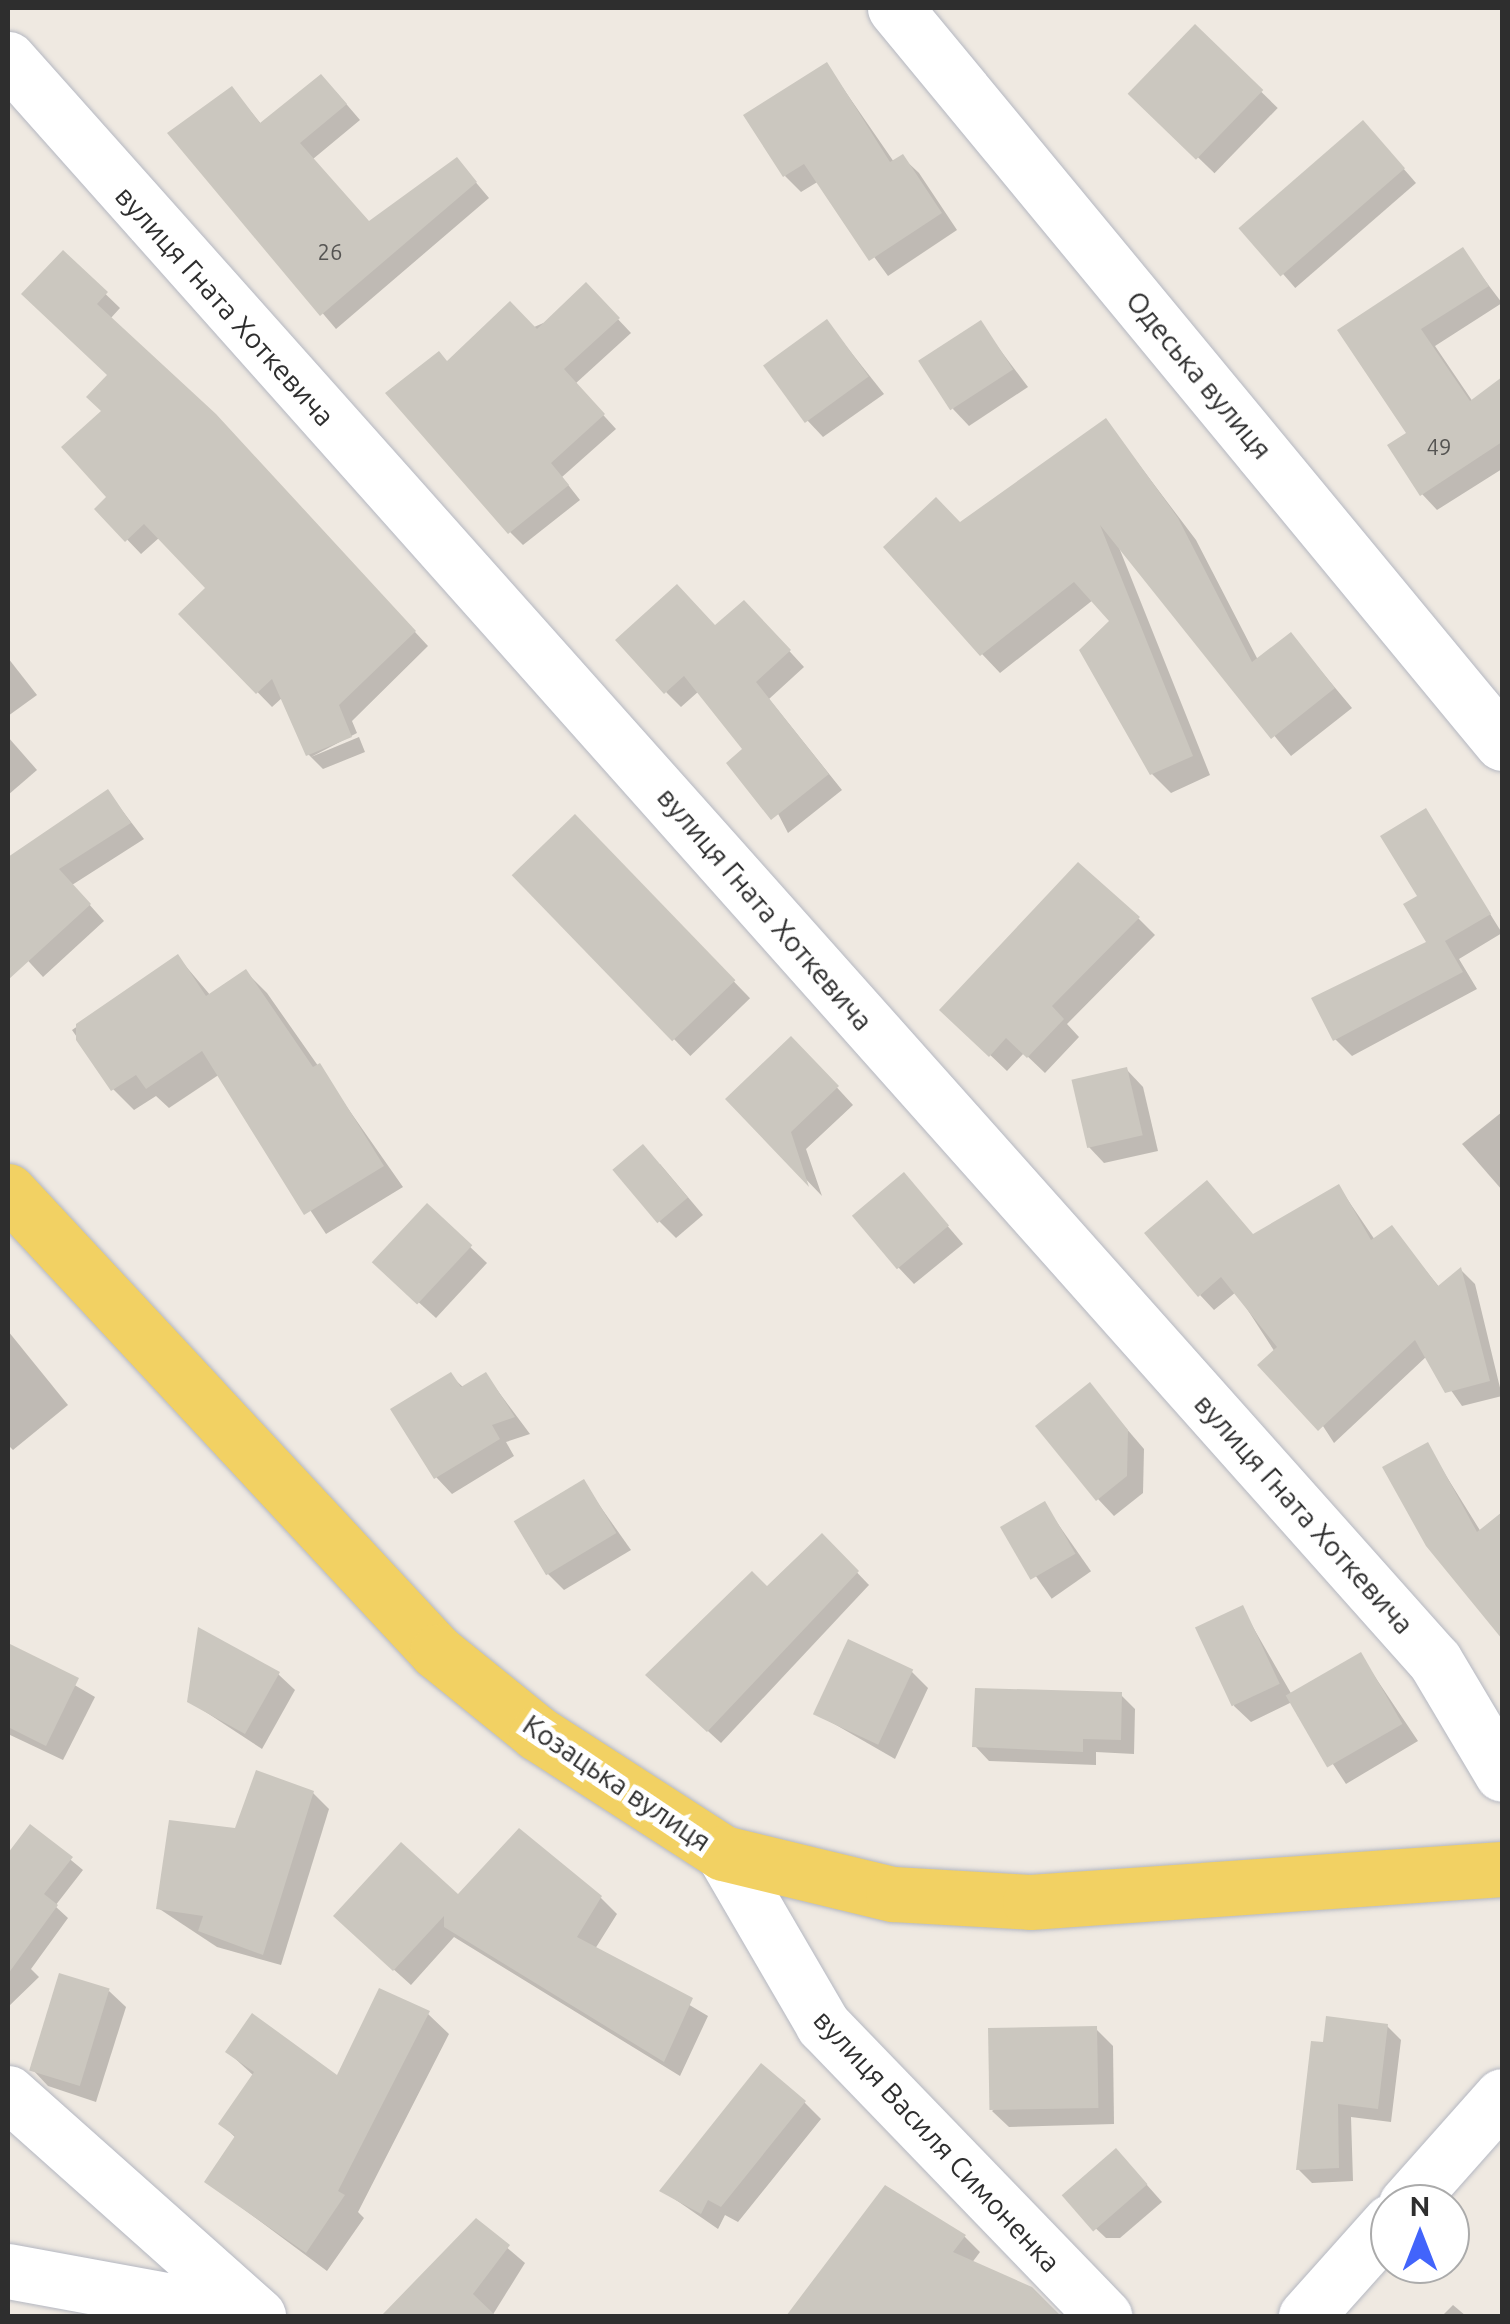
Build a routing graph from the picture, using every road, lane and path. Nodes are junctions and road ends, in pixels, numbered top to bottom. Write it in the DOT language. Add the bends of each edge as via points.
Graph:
graph roads {
  1 [pos="896,8"];
  2 [pos="8,59"];
  3 [pos="1502,743"];
  4 [pos="8,1192"];
  5 [pos="1502,1774"];
  6 [pos="723,1853"];
  7 [pos="1502,1869"];
  8 [pos="8,2092"];
  9 [pos="1502,2096"];
  10 [pos="1424,2184"];
  11 [pos="1370,2244"];
  12 [pos="8,2271"];
  13 [pos="255,2316"];
  14 [pos="1104,2316"];
  15 [pos="1306,2316"];
  1 -- 3 [label="street, Одеська вулиця"];
  2 -- 5 [label="street, вулиця Гната Хоткевича" via="1435,1661"];
  4 -- 6 [label="main road, Козацька вулиця" via="437,1652 537,1733"];
  6 -- 7 [label="main road, Козацька вулиця" via="893,1894 1030,1902"];
  6 -- 14 [label="street, вулиця Василя Симоненка" via="823,2025"];
  8 -- 13 [label="street"];
  9 -- 10 [label="street"];
  11 -- 15 [label="street"];
  12 -- 13 [label="street"];
}
